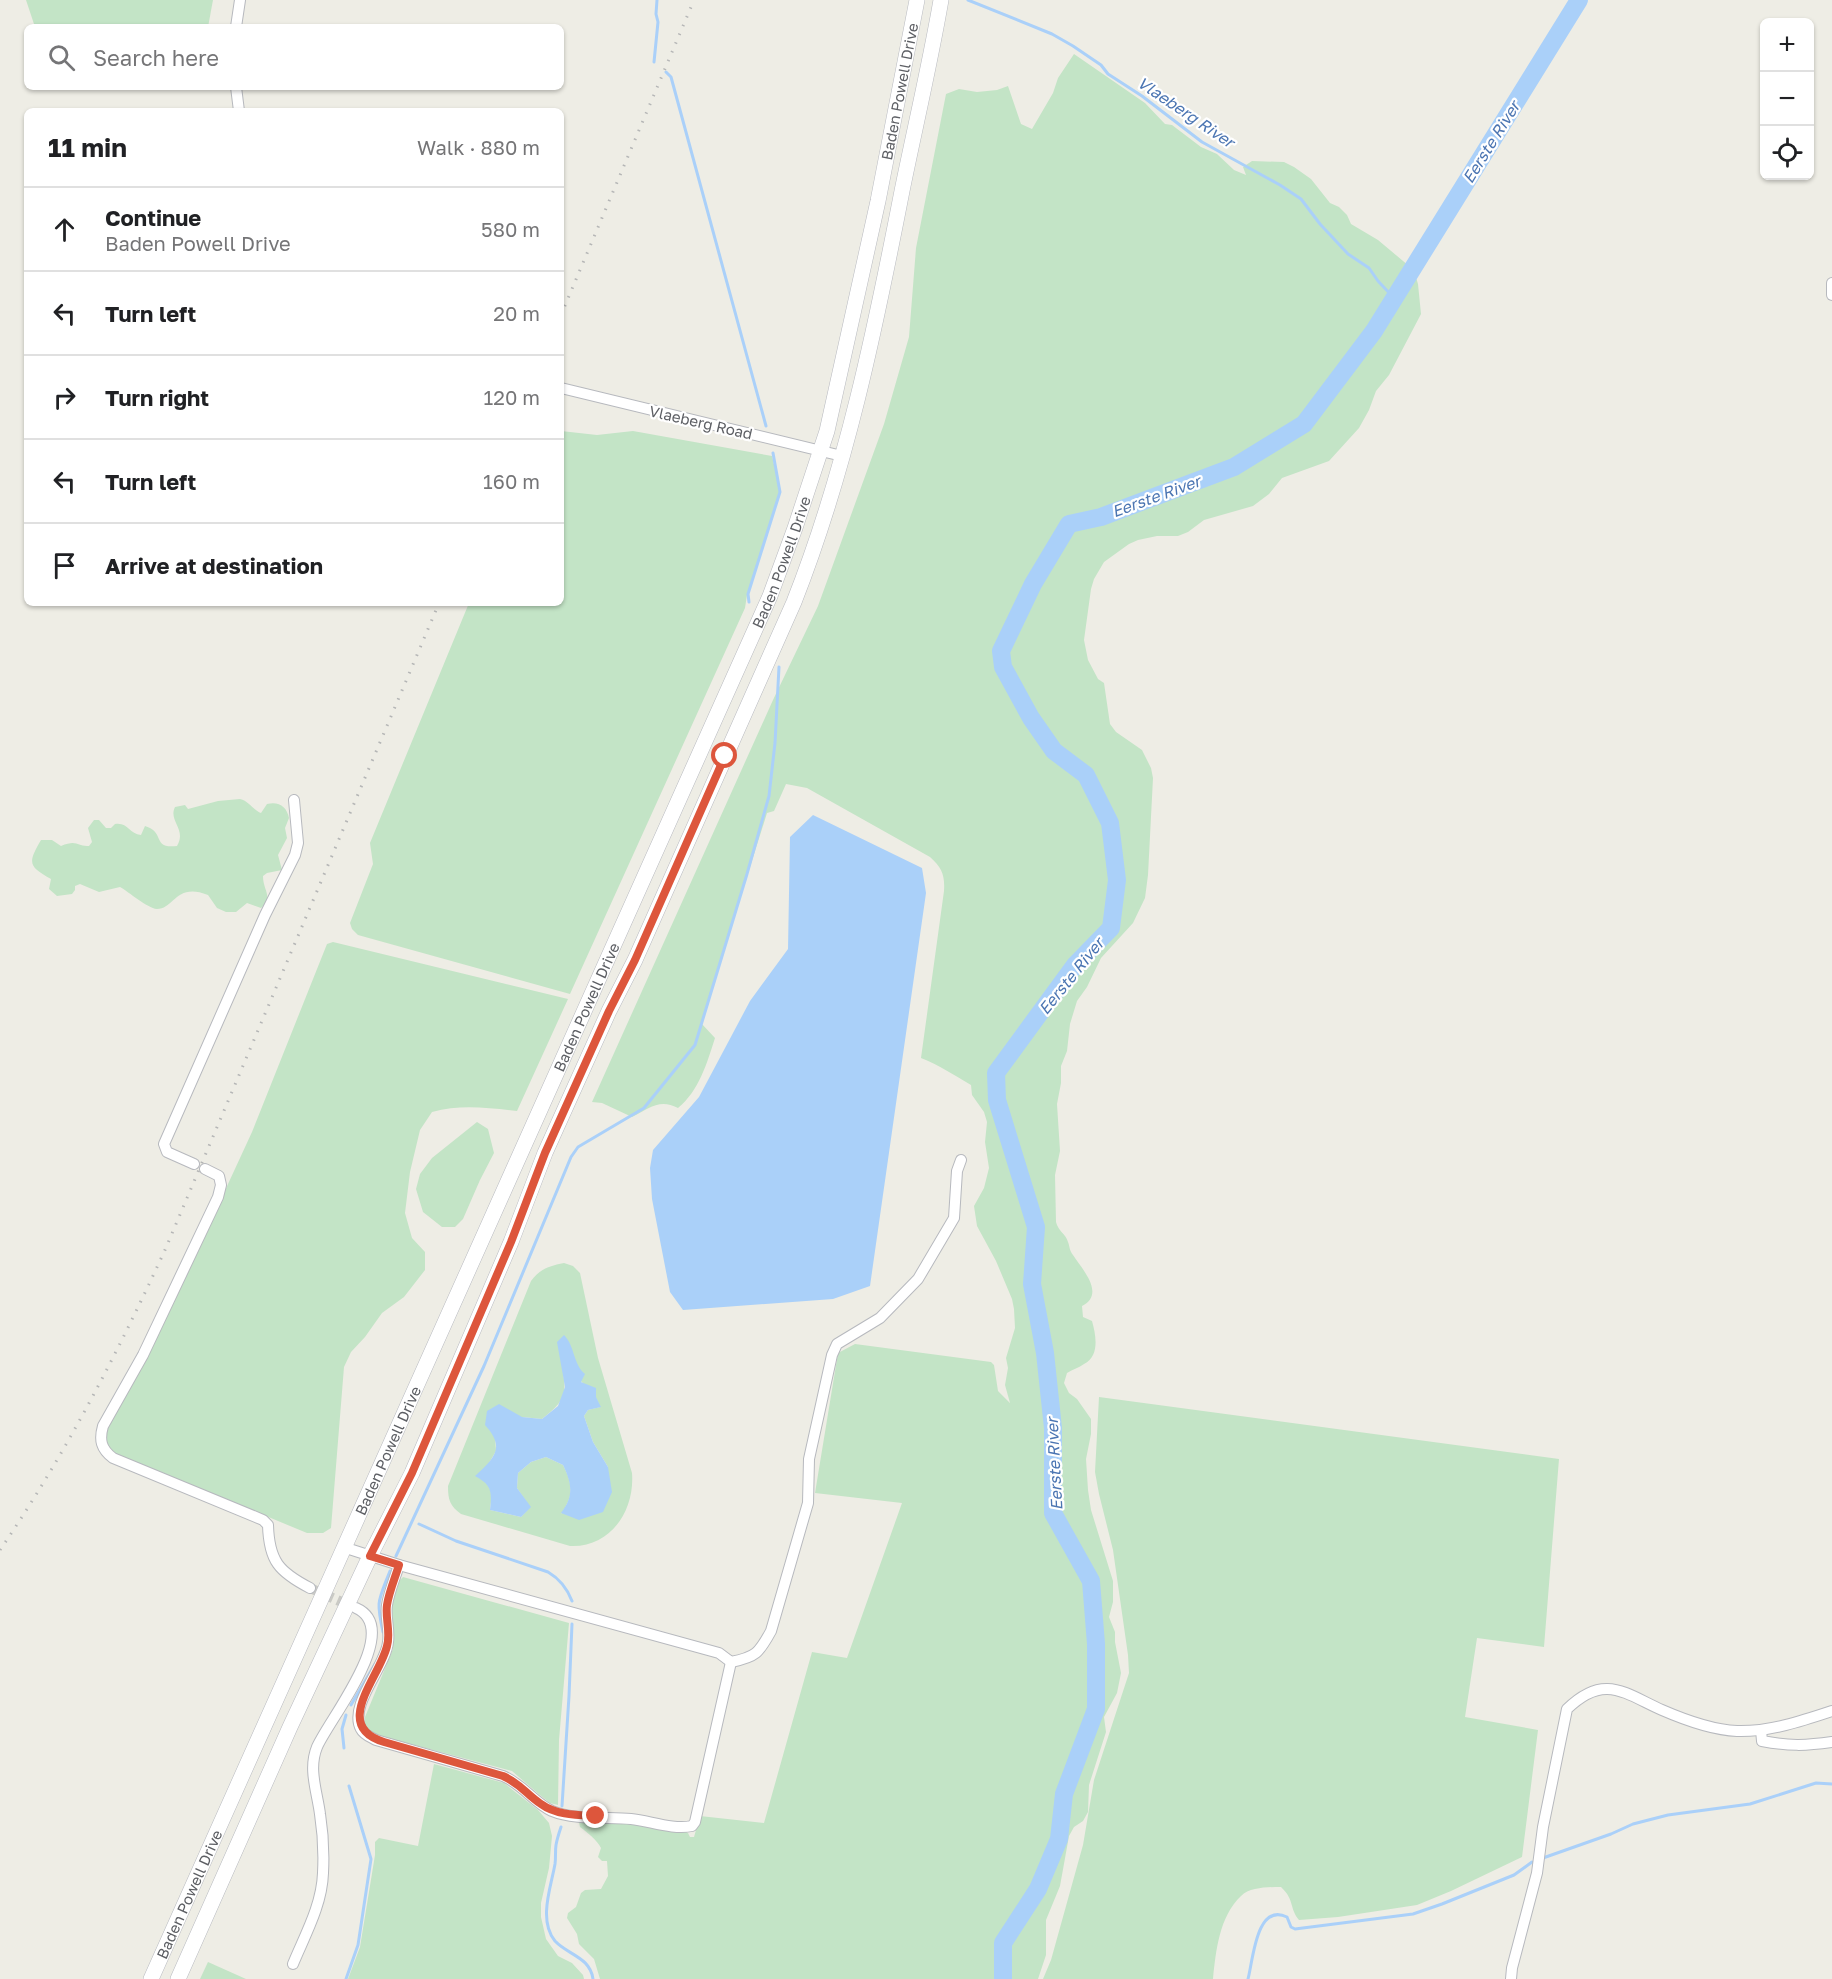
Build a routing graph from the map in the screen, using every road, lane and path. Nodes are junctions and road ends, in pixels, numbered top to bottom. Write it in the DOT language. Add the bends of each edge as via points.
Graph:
graph roads {
  1 [pos="240,0"];
  2 [pos="917,0"];
  3 [pos="941,0"];
  4 [pos="236,24"];
  5 [pos="236,90"];
  6 [pos="239,108"];
  7 [pos="1832,284"];
  8 [pos="1832,295"];
  9 [pos="564,389"];
  10 [pos="821,451"];
  11 [pos="842,456"];
  12 [pos="294,800"];
  13 [pos="961,1160"];
  14 [pos="194,1164"];
  15 [pos="205,1169"];
  16 [pos="343,1547"];
  17 [pos="370,1556"];
  18 [pos="399,1565"];
  19 [pos="310,1588"];
  20 [pos="356,1608"];
  21 [pos="731,1662"];
  22 [pos="345,1700"];
  23 [pos="1832,1711"];
  24 [pos="359,1719"];
  25 [pos="1761,1730"];
  26 [pos="1832,1742"];
  27 [pos="293,1964"];
  28 [pos="151,1979"];
  29 [pos="178,1979"];
  30 [pos="1511,1979"];
  1 -- 4 [label="street"];
  2 -- 10 [label="main road, Baden Powell Drive" via="878,201"];
  3 -- 11 [label="main road, Baden Powell Drive" via="889,258"];
  5 -- 6 [label="street"];
  7 -- 8 [label="street"];
  9 -- 10 [label="street, Vlaeberg Road"];
  10 -- 11 [label="street, Vlaeberg Road"];
  10 -- 16 [label="main road, Baden Powell Drive" via="770,596"];
  11 -- 17 [label="main road, Baden Powell Drive" via="794,602 550,1142 412,1473"];
  12 -- 14 [label="street" via="298,843 295,855 164,1144 167,1152"];
  13 -- 21 [label="street" via="954,1218 918,1279 880,1318 837,1344 809,1459 808,1503 771,1631 761,1650"];
  15 -- 19 [label="street" via="219,1176 218,1197 143,1355 103,1426 103,1451 263,1520 268,1525 273,1557 285,1574"];
  16 -- 17 [label="street"];
  16 -- 28 [label="main road, Baden Powell Drive"];
  17 -- 18 [label="street"];
  17 -- 29 [label="main road, Baden Powell Drive"];
  18 -- 21 [label="street" via="719,1653"];
  18 -- 24 [label="street" via="387,1606 385,1656 361,1705"];
  20 -- 22 [label="street" via="365,1612 371,1622 372,1642 365,1665"];
  21 -- 24 [label="street" via="695,1822 687,1827 554,1812 517,1782 503,1776 376,1740 361,1729"];
  22 -- 24 [label="street" via="350,1713"];
  22 -- 27 [label="street" via="317,1747 313,1762 323,1875 312,1921"];
  23 -- 25 [label="street"];
  25 -- 26 [label="street" via="1762,1741 1779,1744"];
  25 -- 30 [label="street" via="1719,1728 1608,1688 1585,1694 1567,1709 1537,1873"];
}
